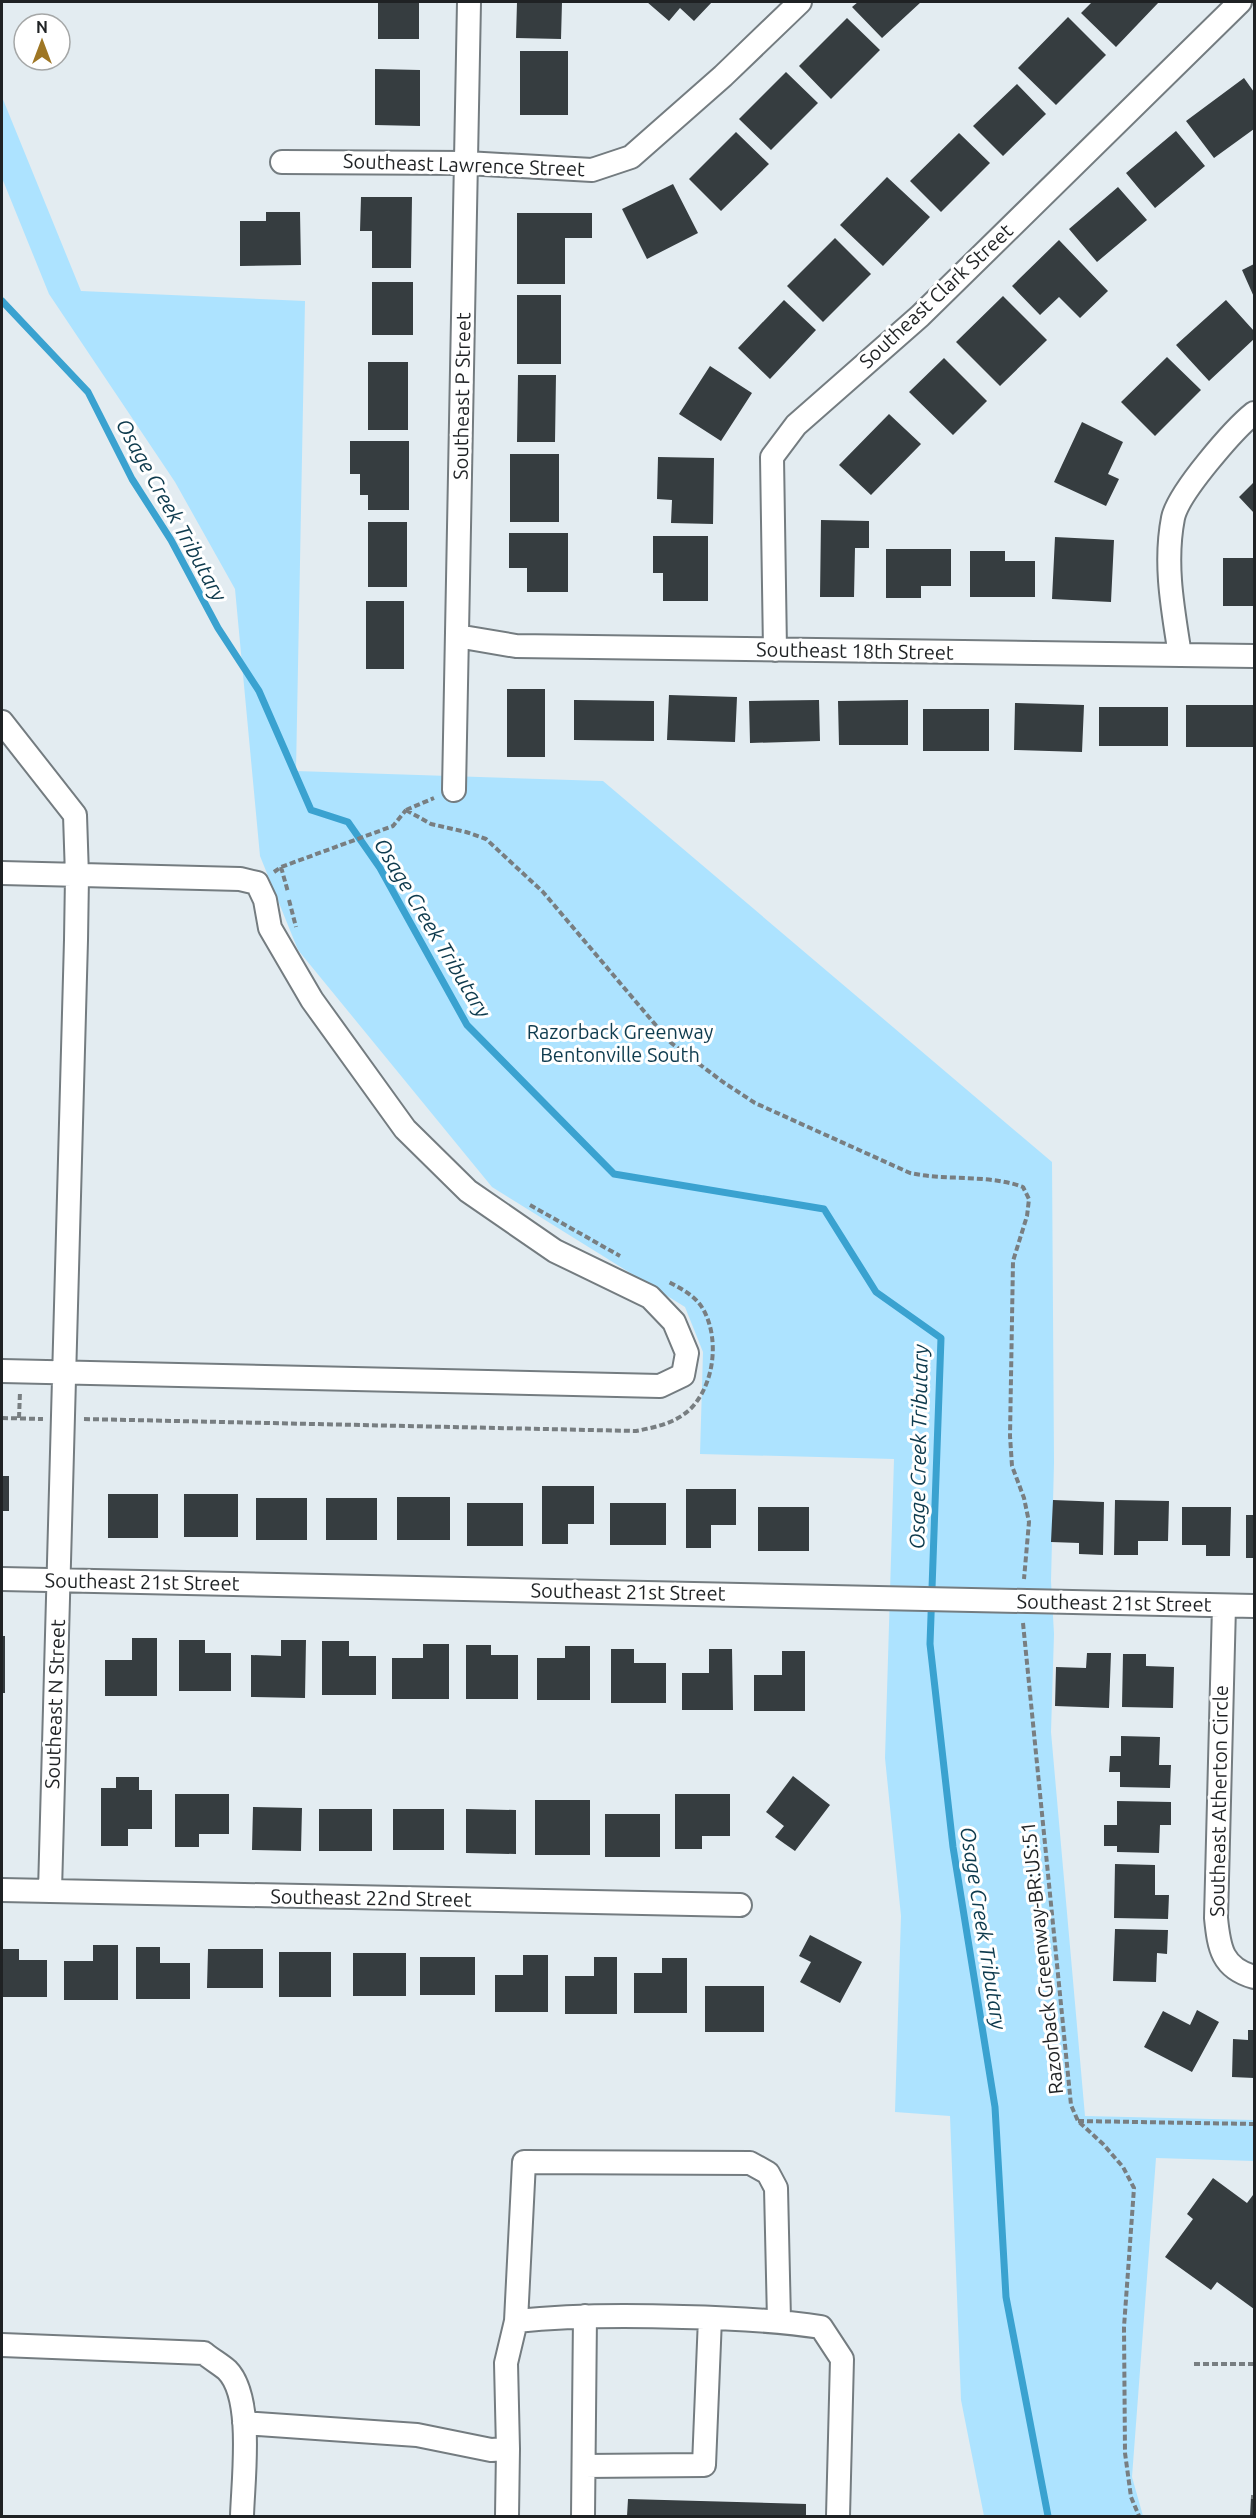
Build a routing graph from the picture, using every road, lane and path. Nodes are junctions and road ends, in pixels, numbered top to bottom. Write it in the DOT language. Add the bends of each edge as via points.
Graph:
graph roads {
  1 [pos="470,2"];
  2 [pos="800,2"];
  3 [pos="1240,2"];
  4 [pos="282,162"];
  5 [pos="466,163"];
  6 [pos="1254,413"];
  7 [pos="457,636"];
  8 [pos="775,650"];
  9 [pos="1180,655"];
  10 [pos="1254,656"];
  11 [pos="2,722"];
  12 [pos="454,790"];
  13 [pos="406,810"];
  14 [pos="2,873"];
  15 [pos="77,876"];
  16 [pos="297,930"];
  17 [pos="529,1204"];
  18 [pos="627,1260"];
  19 [pos="659,1276"];
  20 [pos="2,1371"];
  21 [pos="64,1372"];
  22 [pos="20,1388"];
  23 [pos="2,1418"];
  24 [pos="19,1419"];
  25 [pos="46,1419"];
  26 [pos="81,1419"];
  27 [pos="2,1579"];
  28 [pos="58,1580"];
  29 [pos="1024,1584"];
  30 [pos="1224,1606"];
  31 [pos="1254,1606"];
  32 [pos="1023,1625"];
  33 [pos="2,1890"];
  34 [pos="50,1891"];
  35 [pos="740,1905"];
  36 [pos="1254,1977"];
  37 [pos="1078,2121"];
  38 [pos="1254,2124"];
  39 [pos="585,2316"];
  40 [pos="710,2318"];
  41 [pos="778,2320"];
  42 [pos="516,2321"];
  43 [pos="2,2345"];
  44 [pos="1194,2364"];
  45 [pos="1254,2364"];
  46 [pos="244,2422"];
  47 [pos="508,2449"];
  48 [pos="584,2466"];
  49 [pos="242,2517"];
  50 [pos="507,2517"];
  51 [pos="583,2517"];
  52 [pos="838,2517"];
  53 [pos="1139,2517"];
  1 -- 5 [label="street, Southeast P Street"];
  2 -- 5 [label="street, Southeast Lawrence Street" via="631,157 592,170"];
  3 -- 8 [label="street, Southeast Clark Street" via="920,316 796,425 772,456"];
  4 -- 5 [label="street, Southeast Lawrence Street"];
  5 -- 7 [label="street, Southeast P Street"];
  6 -- 9 [label="street" via="1201,470 1173,515 1168,580"];
  7 -- 8 [label="street, Southeast 18th Street" via="516,646"];
  7 -- 12 [label="street, Southeast P Street"];
  8 -- 9 [label="street, Southeast 18th Street"];
  9 -- 10 [label="street, Southeast 18th Street"];
  11 -- 15 [label="street, Southeast N Street" via="75,815"];
  12 -- 13 [label="path"];
  13 -- 16 [label="path" via="393,826 281,867"];
  13 -- 29 [label="path" via="431,824 486,839 543,892 670,1042 755,1103 910,1173 931,1178 1009,1182 1023,1187 1029,1199 1028,1216 1012,1261 1010,1436 1012,1466 1029,1522"];
  14 -- 15 [label="street"];
  15 -- 21 [label="street, Southeast N Street"];
  15 -- 21 [label="street" via="240,879 257,883 270,928 312,1000 405,1129 468,1191 555,1251 650,1297 674,1322 687,1353 683,1375 660,1386"];
  17 -- 18 [label="path"];
  19 -- 26 [label="path" via="690,1294 703,1309 712,1336 709,1380 694,1406 666,1425 636,1431"];
  20 -- 21 [label="street"];
  21 -- 28 [label="street, Southeast N Street"];
  22 -- 24 [label="path"];
  23 -- 24 [label="path"];
  24 -- 25 [label="path"];
  27 -- 28 [label="street, Southeast 21st Street"];
  28 -- 30 [label="street, Southeast 21st Street"];
  28 -- 34 [label="street, Southeast N Street"];
  30 -- 31 [label="street, Southeast 21st Street"];
  30 -- 36 [label="street, Southeast Atherton Circle" via="1216,1918 1218,1942 1226,1961"];
  32 -- 37 [label="path, Razorback Greenway-BR:US:51" via="1071,2105"];
  33 -- 34 [label="street, Southeast 22nd Street"];
  34 -- 35 [label="street, Southeast 22nd Street"];
  37 -- 38 [label="path"];
  37 -- 53 [label="path, Razorback Greenway-BR:US:51" via="1123,2167 1134,2188 1124,2327 1125,2453 1131,2497"];
  39 -- 40 [label="street"];
  39 -- 42 [label="street"];
  39 -- 48 [label="street"];
  40 -- 41 [label="street"];
  40 -- 48 [label="street" via="704,2465"];
  41 -- 42 [label="street" via="776,2188 768,2173 750,2163 590,2161 524,2162"];
  41 -- 52 [label="street" via="821,2327 842,2359"];
  42 -- 47 [label="street" via="506,2363"];
  43 -- 46 [label="street" via="204,2353 228,2371 242,2396"];
  44 -- 45 [label="path"];
  46 -- 47 [label="street" via="417,2435 491,2451"];
  46 -- 49 [label="street"];
  47 -- 50 [label="street"];
  48 -- 51 [label="street"];
}
